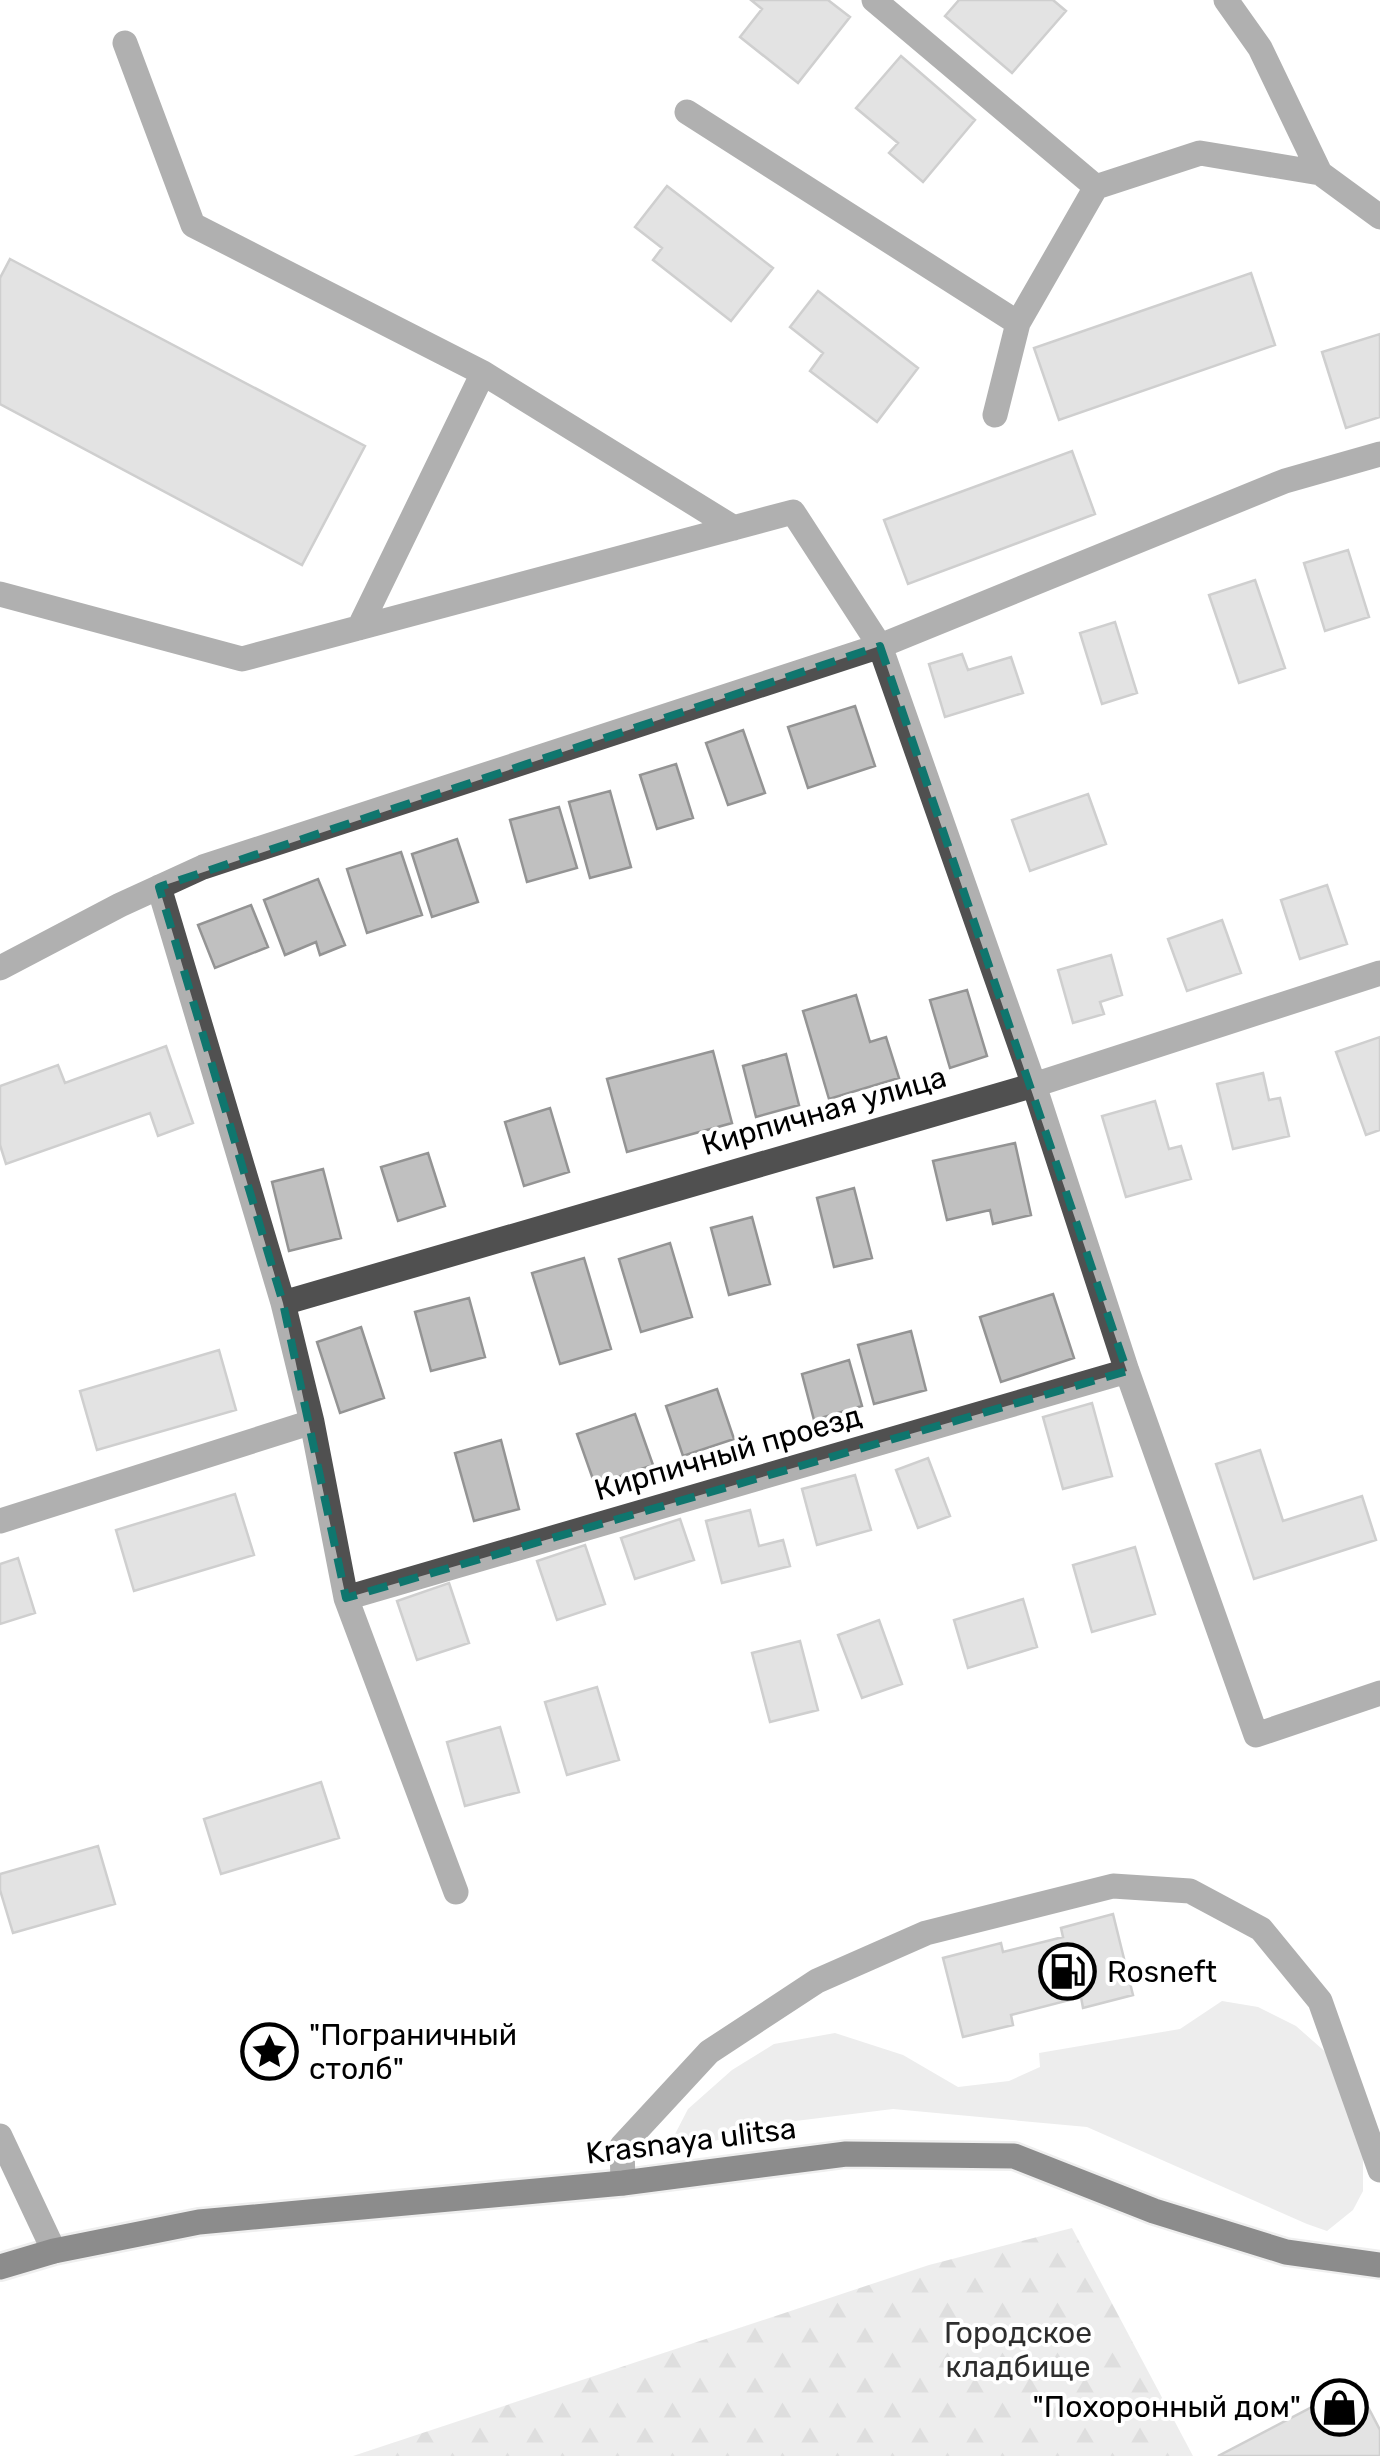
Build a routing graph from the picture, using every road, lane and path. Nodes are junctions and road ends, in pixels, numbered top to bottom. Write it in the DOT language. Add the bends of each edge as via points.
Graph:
graph roads {
  1 [pos="874,0"];
  2 [pos="1226,0"];
  3 [pos="126,43"];
  4 [pos="687,112"];
  5 [pos="1320,173"];
  6 [pos="1096,187"];
  7 [pos="1380,217"];
  8 [pos="1018,323"];
  9 [pos="484,372"];
  10 [pos="995,415"];
  11 [pos="1380,454"];
  12 [pos="734,528"];
  13 [pos="0,594"];
  14 [pos="359,628"];
  15 [pos="880,646"];
  16 [pos="159,887"];
  17 [pos="0,968"];
  18 [pos="1380,973"];
  19 [pos="1034,1085"];
  20 [pos="284,1303"];
  21 [pos="1128,1370"];
  22 [pos="312,1422"];
  23 [pos="0,1521"];
  24 [pos="346,1598"];
  25 [pos="1380,1693"];
  26 [pos="456,1892"];
  27 [pos="0,2136"];
  28 [pos="1380,2170"];
  29 [pos="623,2183"];
  30 [pos="54,2251"];
  31 [pos="1380,2266"];
  32 [pos="0,2267"];
  1 -- 6 [label="street"];
  2 -- 5 [label="street" via="1260,48"];
  3 -- 9 [label="street" via="192,225"];
  4 -- 8 [label="street"];
  5 -- 6 [label="street" via="1200,153"];
  5 -- 7 [label="street"];
  6 -- 8 [label="street"];
  8 -- 10 [label="street"];
  9 -- 12 [label="street"];
  9 -- 14 [label="street"];
  11 -- 15 [label="street" via="1286,481"];
  12 -- 14 [label="street"];
  12 -- 15 [label="street" via="793,512"];
  13 -- 14 [label="street" via="242,658"];
  15 -- 16 [label="street" via="202,866"];
  15 -- 19 [label="street"];
  16 -- 17 [label="street"];
  16 -- 20 [label="street"];
  18 -- 19 [label="street, Кирпичная улица"];
  19 -- 20 [label="street, Кирпичная улица"];
  19 -- 21 [label="street"];
  20 -- 22 [label="street"];
  21 -- 24 [label="street, Кирпичный проезд"];
  21 -- 25 [label="street" via="1256,1736"];
  22 -- 23 [label="street"];
  22 -- 24 [label="street"];
  24 -- 26 [label="street"];
  27 -- 30 [label="street"];
  28 -- 29 [label="street" via="1320,2001 1262,1929 1190,1891 1113,1886 926,1933 817,1981 709,2052 622,2146"];
  29 -- 30 [label="main road, Krasnaya ulitsa" via="200,2222"];
  29 -- 31 [label="main road, Krasnaya ulitsa" via="846,2154 1014,2156 1286,2252"];
  30 -- 32 [label="main road, Krasnaya ulitsa"];
}
